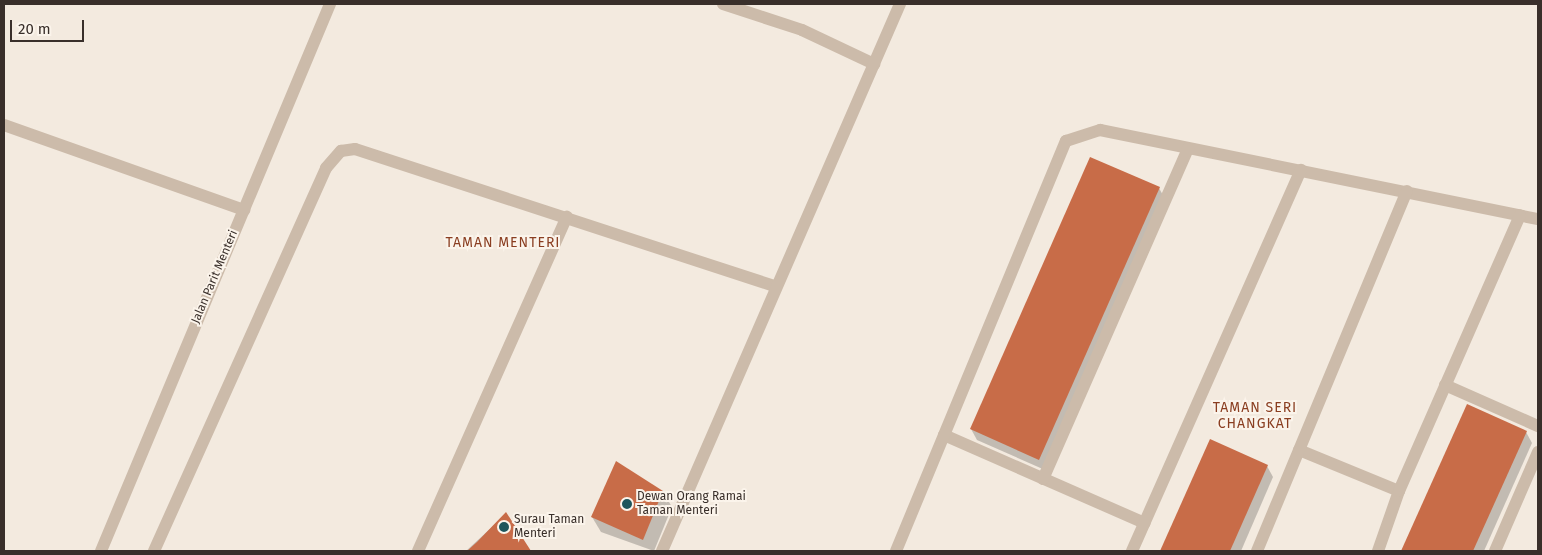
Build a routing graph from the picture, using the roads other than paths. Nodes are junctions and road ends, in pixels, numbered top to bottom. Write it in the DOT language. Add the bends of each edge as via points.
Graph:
graph roads {
  1 [pos="330,4"];
  2 [pos="722,4"];
  3 [pos="900,4"];
  4 [pos="874,64"];
  5 [pos="4,125"];
  6 [pos="1188,148"];
  7 [pos="1301,170"];
  8 [pos="1407,191"];
  9 [pos="244,210"];
  10 [pos="1520,215"];
  11 [pos="567,217"];
  12 [pos="1538,219"];
  13 [pos="774,286"];
  14 [pos="1445,385"];
  15 [pos="1538,426"];
  16 [pos="944,435"];
  17 [pos="1299,450"];
  18 [pos="1538,452"];
  19 [pos="1043,479"];
  20 [pos="1399,491"];
  21 [pos="1144,523"];
  22 [pos="101,551"];
  23 [pos="154,551"];
  24 [pos="418,551"];
  25 [pos="662,551"];
  26 [pos="896,551"];
  27 [pos="1132,551"];
  28 [pos="1257,551"];
  29 [pos="1378,551"];
  30 [pos="1495,551"];
  1 -- 9 [label="street, Jalan Parit Menteri"];
  2 -- 4 [label="street" via="802,30"];
  3 -- 4 [label="street"];
  4 -- 13 [label="street"];
  5 -- 9 [label="street"];
  6 -- 7 [label="street"];
  6 -- 16 [label="street" via="1100,130 1066,141"];
  6 -- 19 [label="street"];
  7 -- 8 [label="street"];
  7 -- 21 [label="street"];
  8 -- 10 [label="street"];
  8 -- 17 [label="street"];
  9 -- 22 [label="street, Jalan Parit Menteri"];
  10 -- 12 [label="street"];
  10 -- 14 [label="street"];
  11 -- 13 [label="street"];
  11 -- 23 [label="street" via="354,149 341,151 326,168"];
  11 -- 24 [label="street"];
  13 -- 25 [label="street"];
  14 -- 15 [label="street"];
  14 -- 20 [label="street"];
  16 -- 19 [label="street"];
  16 -- 26 [label="street"];
  17 -- 20 [label="street"];
  17 -- 28 [label="street"];
  18 -- 30 [label="street"];
  19 -- 21 [label="street"];
  20 -- 29 [label="street"];
  21 -- 27 [label="street"];
}
